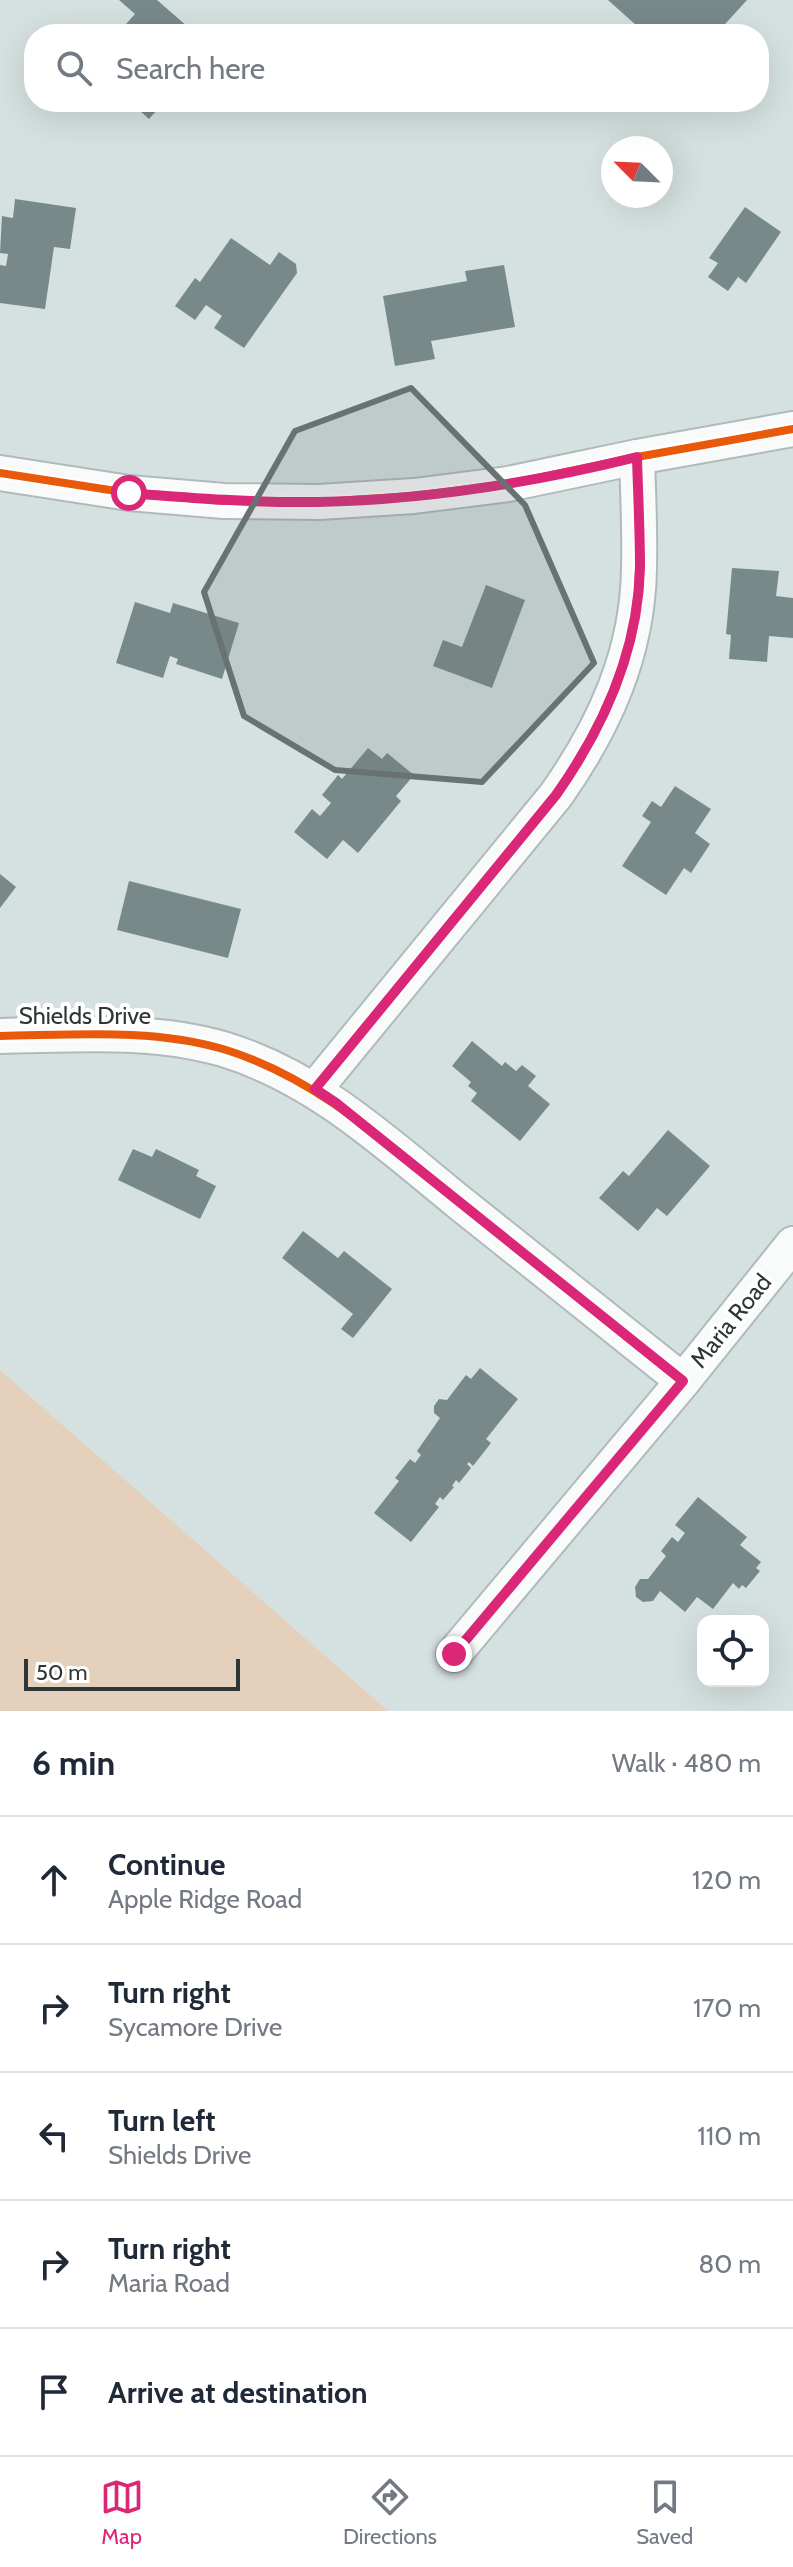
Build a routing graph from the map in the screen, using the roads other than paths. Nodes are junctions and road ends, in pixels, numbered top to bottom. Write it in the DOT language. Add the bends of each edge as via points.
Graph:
graph roads {
  1 [pos="793,429"];
  2 [pos="637,457"];
  3 [pos="0,473"];
  4 [pos="0,1036"];
  5 [pos="315,1089"];
  6 [pos="793,1244"];
  7 [pos="683,1381"];
  8 [pos="454,1654"];
  1 -- 2 [label="street"];
  2 -- 3 [label="street" via="508,484 319,502 129,493"];
  2 -- 5 [label="street" via="640,570 635,616 605,717 556,795"];
  4 -- 5 [label="street, Shields Drive" via="169,1037 266,1064"];
  5 -- 7 [label="street, Shields Drive"];
  6 -- 7 [label="street, Maria Road"];
  7 -- 8 [label="street, Maria Road"];
}
